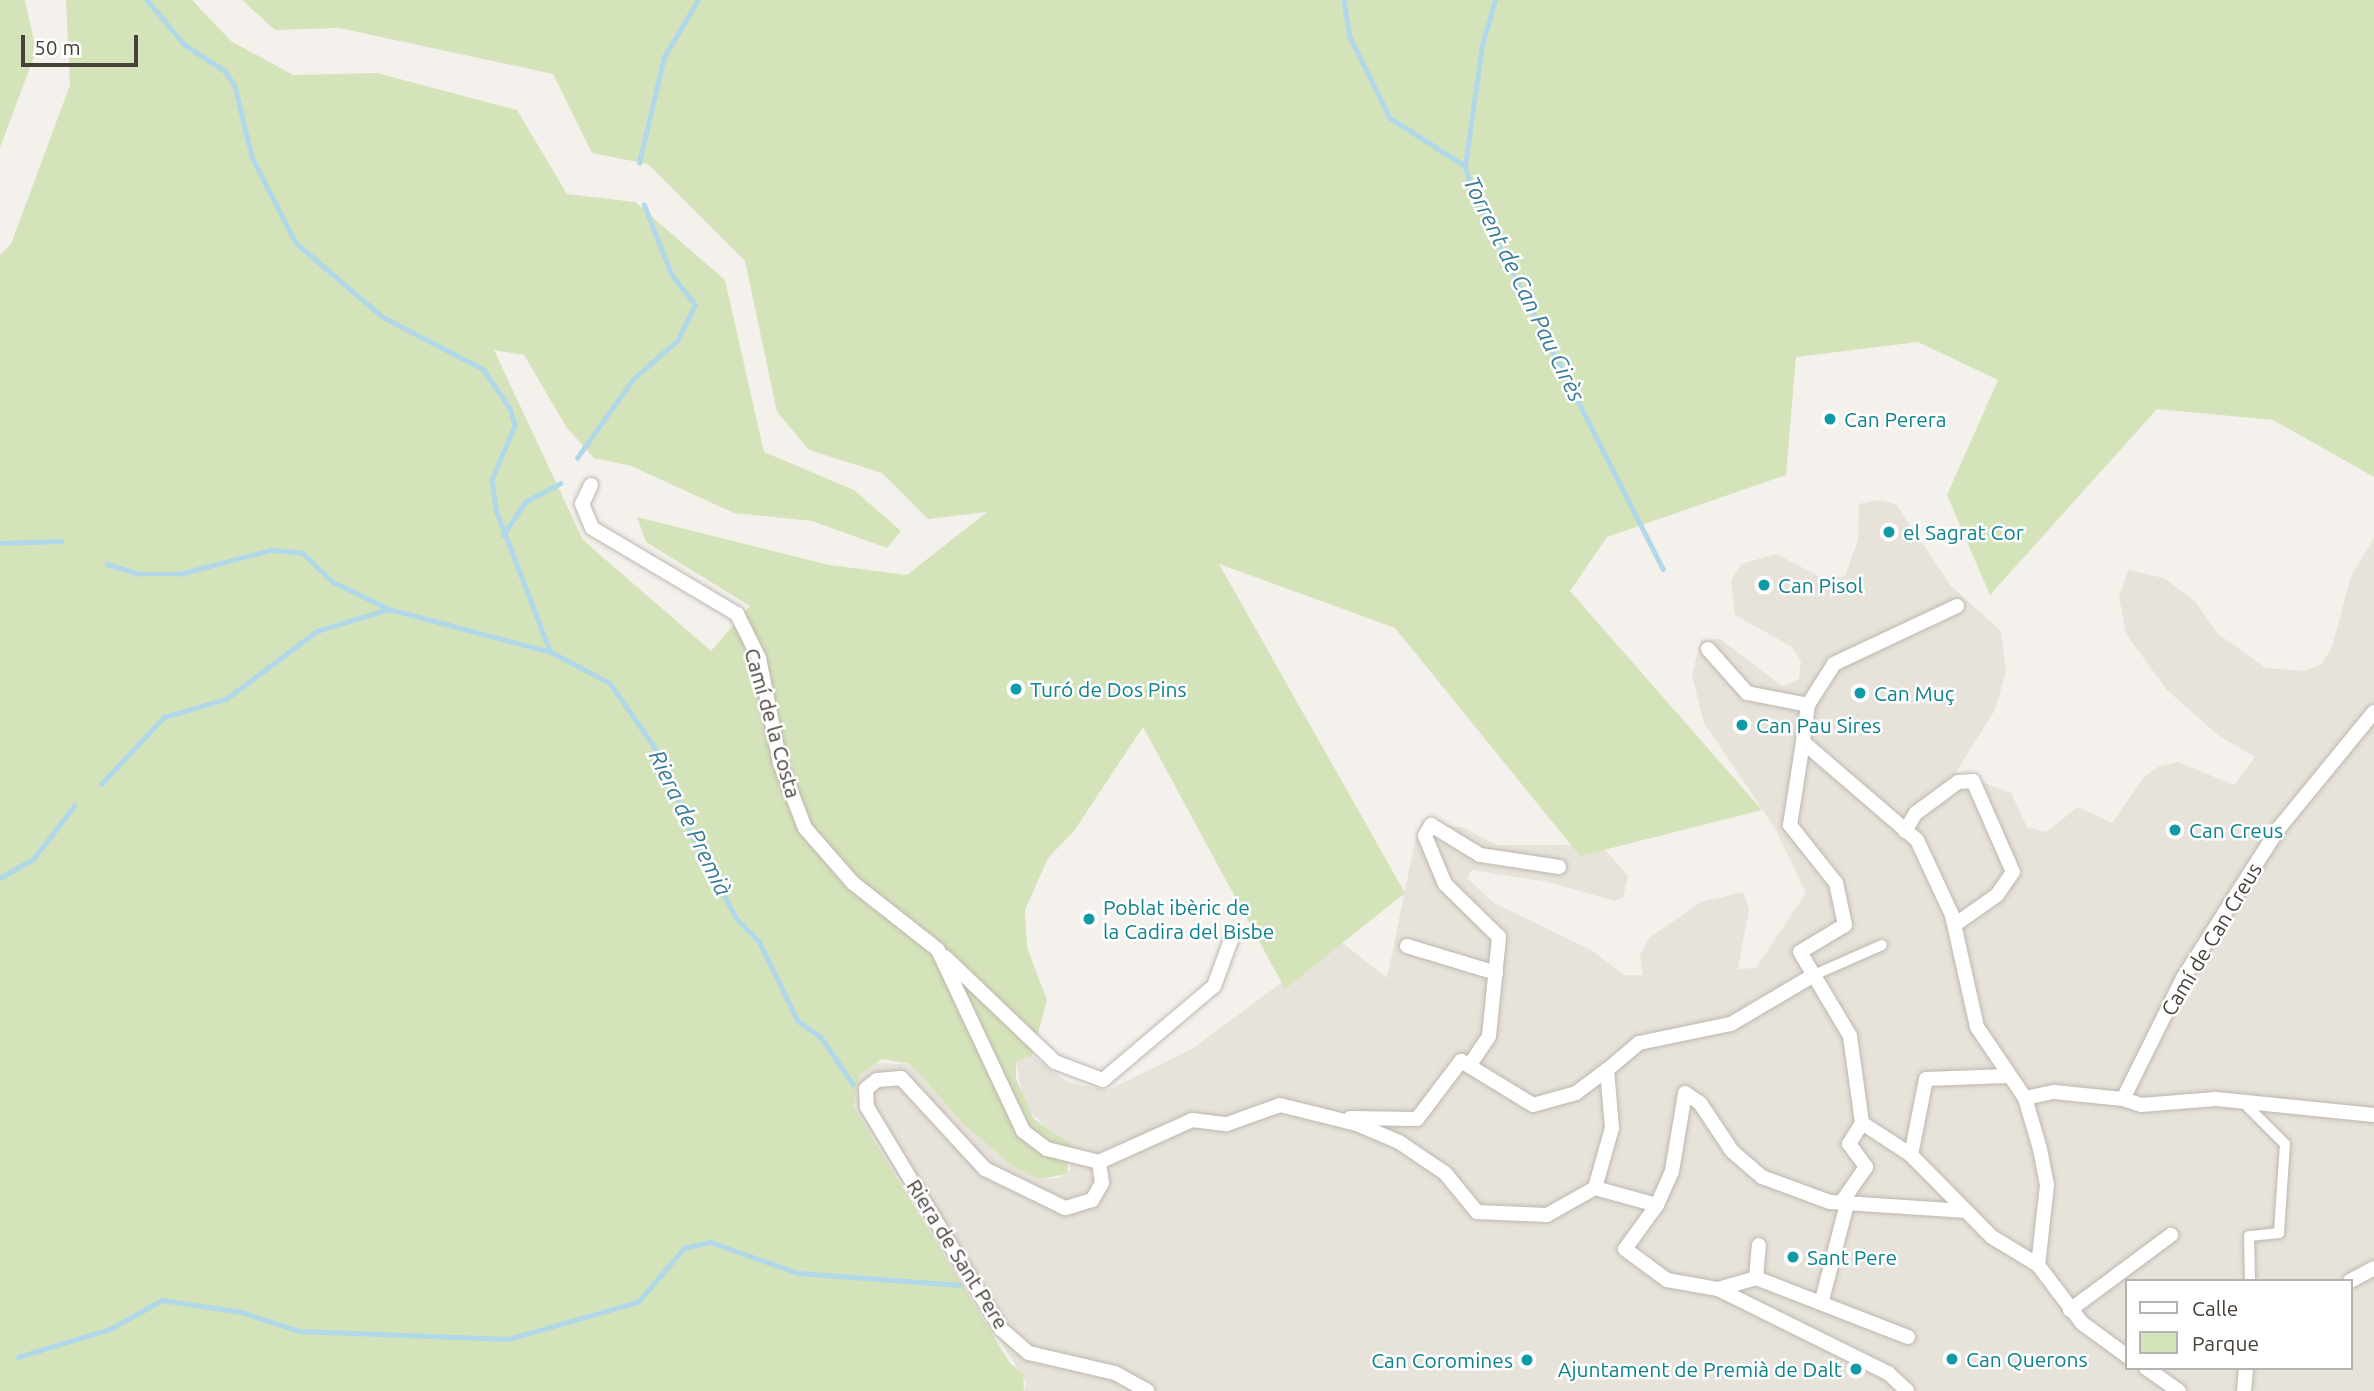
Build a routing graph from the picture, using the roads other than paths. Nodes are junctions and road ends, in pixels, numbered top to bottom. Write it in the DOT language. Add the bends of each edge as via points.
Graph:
graph roads {
  1 [pos="592,485"];
  2 [pos="1957,606"];
  3 [pos="1708,649"];
  4 [pos="1808,705"];
  5 [pos="2374,712"];
  6 [pos="1803,742"];
  7 [pos="1905,831"];
  8 [pos="1559,867"];
  9 [pos="1956,924"];
  10 [pos="1231,940"];
  11 [pos="1882,945"];
  12 [pos="1407,946"];
  13 [pos="938,950"];
  14 [pos="1496,973"];
  15 [pos="1814,975"];
  16 [pos="1471,1063"];
  17 [pos="1607,1070"];
  18 [pos="2007,1076"];
  19 [pos="2025,1098"];
  20 [pos="2123,1099"];
  21 [pos="2242,1101"];
  22 [pos="2374,1115"];
  23 [pos="1332,1118"];
  24 [pos="1862,1123"];
  25 [pos="1911,1155"];
  26 [pos="1099,1162"];
  27 [pos="1595,1188"];
  28 [pos="1844,1203"];
  29 [pos="1657,1205"];
  30 [pos="1964,1211"];
  31 [pos="2171,1235"];
  32 [pos="1759,1245"];
  33 [pos="2038,1265"];
  34 [pos="2374,1268"];
  35 [pos="1756,1278"];
  36 [pos="2250,1279"];
  37 [pos="2353,1279"];
  38 [pos="1718,1289"];
  39 [pos="1822,1300"];
  40 [pos="2070,1310"];
  41 [pos="1908,1337"];
  42 [pos="2126,1355"];
  43 [pos="2149,1370"];
  44 [pos="2246,1370"];
  45 [pos="1147,1391"];
  46 [pos="1907,1391"];
  47 [pos="2179,1391"];
  48 [pos="2244,1391"];
  1 -- 13 [label="street, Camí de la Costa" via="582,504 592,528 737,614 759,658 780,762 805,828 853,883"];
  2 -- 4 [label="street" via="1834,664"];
  3 -- 4 [label="street" via="1747,693"];
  4 -- 6 [label="street"];
  5 -- 20 [label="street, Camí de Can Creus" via="2279,828 2183,978"];
  6 -- 7 [label="street"];
  6 -- 15 [label="street" via="1790,825 1836,883 1845,925 1801,952"];
  7 -- 9 [label="street" via="1917,840"];
  7 -- 9 [label="street" via="1916,813 1947,789 1973,781 2013,872 1997,895"];
  8 -- 14 [label="street" via="1480,855 1431,825 1425,836 1433,868 1499,937"];
  9 -- 18 [label="street" via="1977,1027"];
  10 -- 13 [label="street, Camí de la Costa" via="1214,986 1103,1080 1055,1062"];
  11 -- 15 [label="street"];
  12 -- 14 [label="street"];
  13 -- 26 [label="street, Camí de la Costa" via="1023,1130 1047,1149"];
  14 -- 16 [label="street" via="1489,1036"];
  15 -- 17 [label="street" via="1731,1024 1639,1043"];
  15 -- 24 [label="street" via="1850,1036"];
  16 -- 17 [label="street" via="1533,1105 1576,1093"];
  16 -- 23 [label="street" via="1461,1061 1417,1119"];
  17 -- 27 [label="street" via="1612,1128"];
  18 -- 19 [label="street"];
  18 -- 25 [label="street" via="1926,1079"];
  19 -- 20 [label="street" via="2054,1093"];
  19 -- 33 [label="street" via="2047,1185"];
  20 -- 21 [label="street" via="2141,1105"];
  21 -- 22 [label="street"];
  21 -- 36 [label="street" via="2285,1143 2279,1234 2249,1236"];
  23 -- 26 [label="street" via="1280,1105 1227,1124 1192,1120"];
  23 -- 27 [label="street" via="1399,1142 1445,1173 1477,1212 1547,1215"];
  24 -- 25 [label="street"];
  24 -- 28 [label="street" via="1849,1144 1866,1167"];
  25 -- 30 [label="street"];
  26 -- 45 [label="street, Riera de Sant Pere" via="1102,1183 1092,1200 1065,1208 1030,1195 985,1169 901,1078 877,1080 866,1089 867,1107 1001,1329 1029,1353 1115,1373"];
  27 -- 29 [label="street"];
  28 -- 29 [label="street" via="1762,1177 1685,1093 1672,1171"];
  28 -- 30 [label="street"];
  28 -- 39 [label="street"];
  29 -- 38 [label="street" via="1625,1249 1667,1280"];
  30 -- 33 [label="street"];
  31 -- 40 [label="street" via="2120,1267"];
  32 -- 35 [label="street"];
  33 -- 40 [label="street"];
  34 -- 37 [label="street"];
  35 -- 38 [label="street"];
  35 -- 39 [label="street"];
  38 -- 46 [label="street" via="1888,1373"];
  39 -- 41 [label="street"];
  40 -- 42 [label="street"];
  43 -- 47 [label="street"];
  44 -- 48 [label="street"];
}
